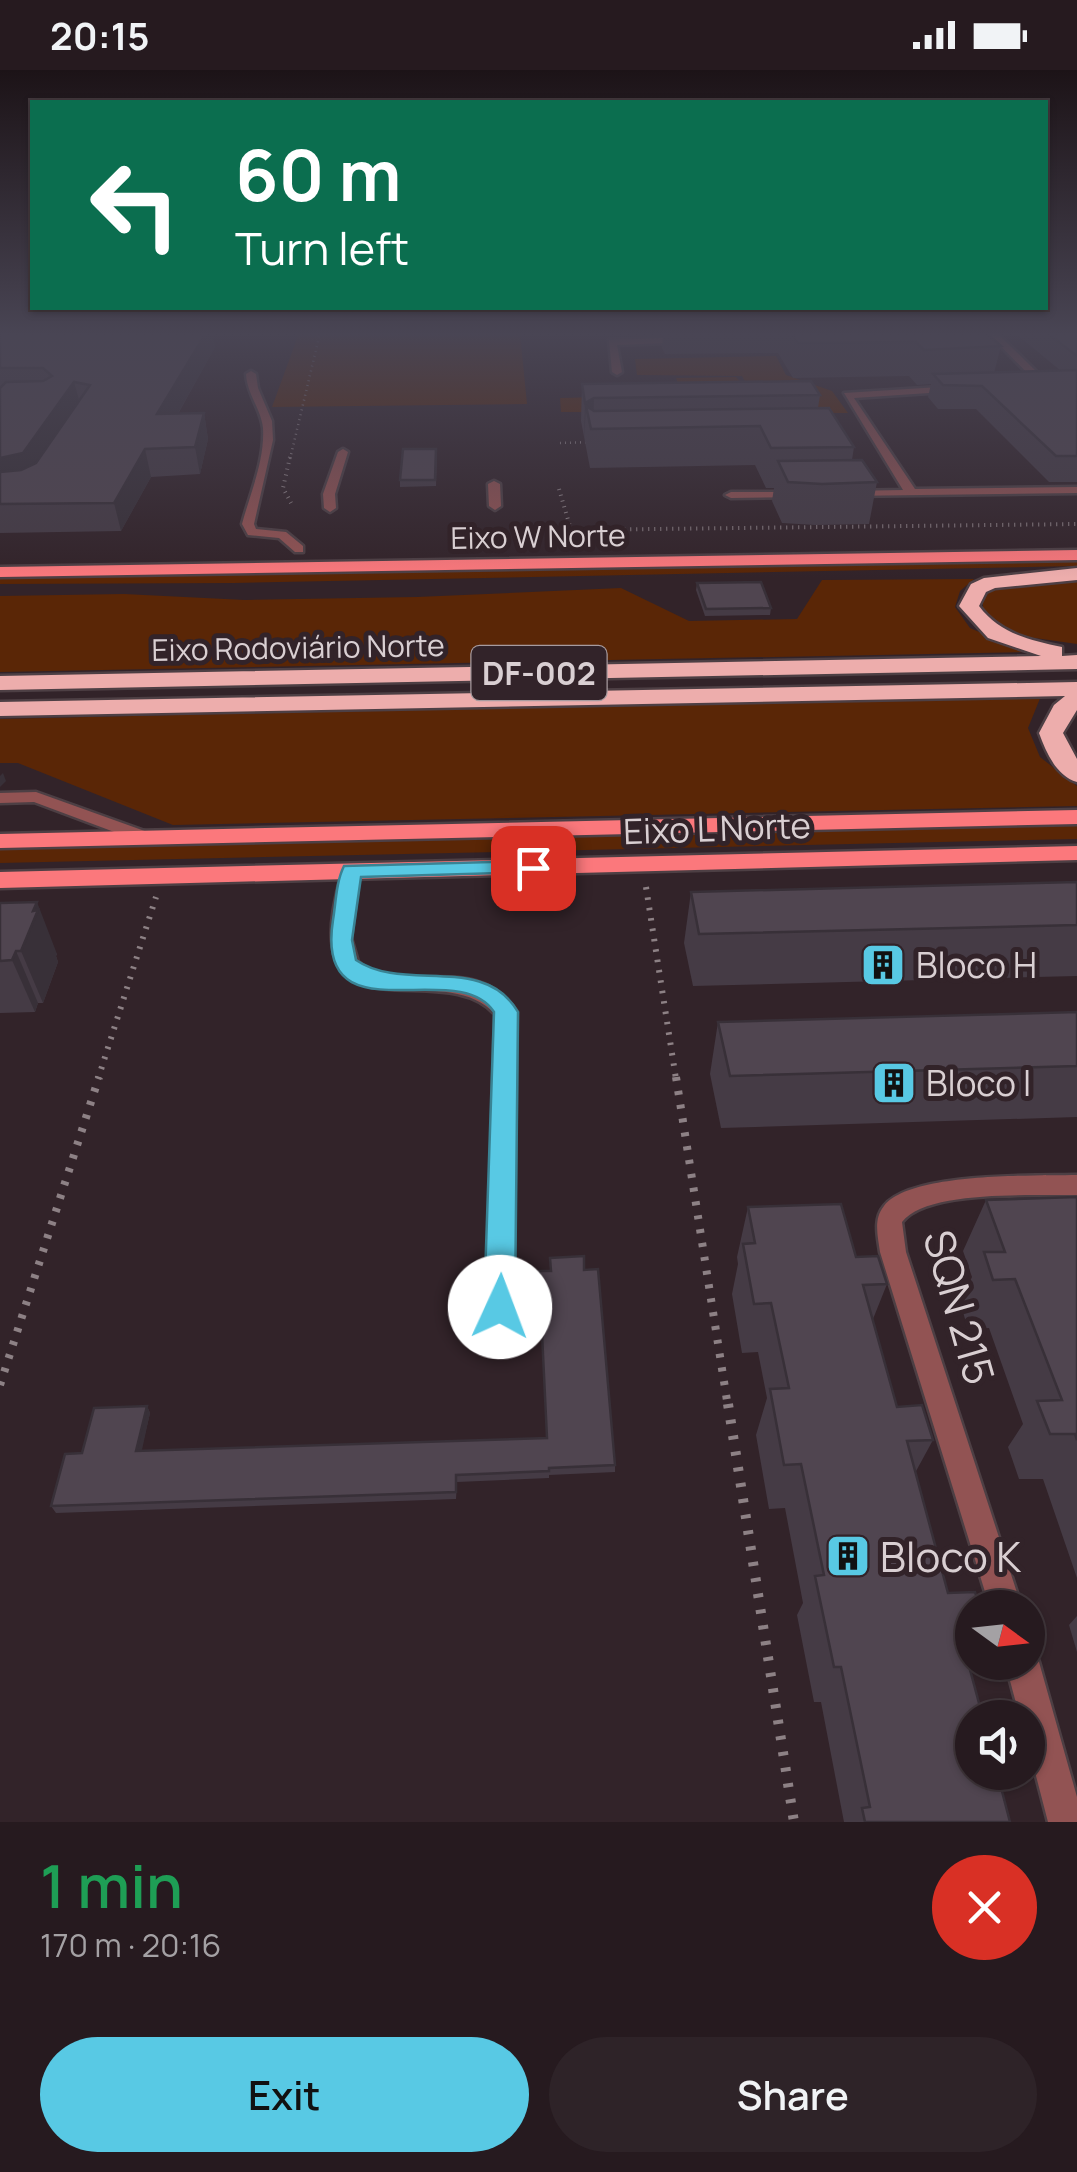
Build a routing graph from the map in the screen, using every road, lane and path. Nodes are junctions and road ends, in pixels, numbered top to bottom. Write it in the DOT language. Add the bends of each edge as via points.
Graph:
graph roads {
  1 [pos="266,415"];
  2 [pos="300,415"];
  3 [pos="861,415"];
  4 [pos="873,438"];
  5 [pos="854,439"];
  6 [pos="592,442"];
  7 [pos="560,443"];
  8 [pos="344,452"];
  9 [pos="494,484"];
  10 [pos="559,489"];
  11 [pos="1077,490"];
  12 [pos="822,494"];
  13 [pos="840,494"];
  14 [pos="912,494"];
  15 [pos="732,495"];
  16 [pos="292,504"];
  17 [pos="496,506"];
  18 [pos="330,508"];
  19 [pos="1077,524"];
  20 [pos="299,549"];
  21 [pos="1077,555"];
  22 [pos="0,572"];
  23 [pos="1077,573"];
  24 [pos="0,589"];
  25 [pos="1077,659"];
  26 [pos="0,683"];
  27 [pos="1077,689"];
  28 [pos="1077,698"];
  29 [pos="0,709"];
  30 [pos="1077,774"];
  31 [pos="0,798"];
  32 [pos="1077,817"];
  33 [pos="147,838"];
  34 [pos="0,841"];
  35 [pos="1077,853"];
  36 [pos="642,866"];
  37 [pos="351,871"];
  38 [pos="162,876"];
  39 [pos="0,880"];
  40 [pos="1077,1185"];
  41 [pos="500,1307"];
  42 [pos="0,1385"];
  43 [pos="1000,1590"];
  44 [pos="1027,1680"];
  45 [pos="794,1822"];
  46 [pos="1066,1822"];
  1 -- 20 [label="street" via="248,524 252,532 282,535"];
  2 -- 16 [label="path" via="283,488"];
  3 -- 4 [label="street"];
  4 -- 5 [label="street"];
  4 -- 14 [label="street"];
  6 -- 7 [label="path"];
  8 -- 18 [label="street" via="328,494"];
  9 -- 17 [label="street"];
  10 -- 19 [label="path" via="571,530"];
  11 -- 14 [label="street"];
  12 -- 15 [label="street"];
  13 -- 14 [label="street"];
  21 -- 22 [label="main road, Eixo W Norte"];
  23 -- 24 [label="main road, Eixo W Norte"];
  23 -- 25 [label="highway" via="992,582 978,588 969,606 979,623 1002,638"];
  25 -- 26 [label="highway, Eixo Rodoviário Norte / DF-002"];
  27 -- 29 [label="highway, Eixo Rodoviário Norte / DF-002"];
  28 -- 30 [label="highway" via="1050,734"];
  31 -- 33 [label="street" via="36,798"];
  32 -- 33 [label="main road, Eixo L Norte"];
  33 -- 34 [label="main road, Eixo L Norte"];
  35 -- 36 [label="main road, Eixo L Norte"];
  36 -- 37 [label="main road, Eixo L Norte"];
  36 -- 45 [label="path"];
  37 -- 38 [label="main road, Eixo L Norte"];
  37 -- 41 [label="street" via="341,940 348,966 379,982 471,986 506,1012"];
  38 -- 39 [label="main road, Eixo L Norte"];
  38 -- 42 [label="path"];
  40 -- 43 [label="street, SQN 215" via="912,1199 894,1211 890,1224 893,1252"];
  44 -- 46 [label="street"];
}
